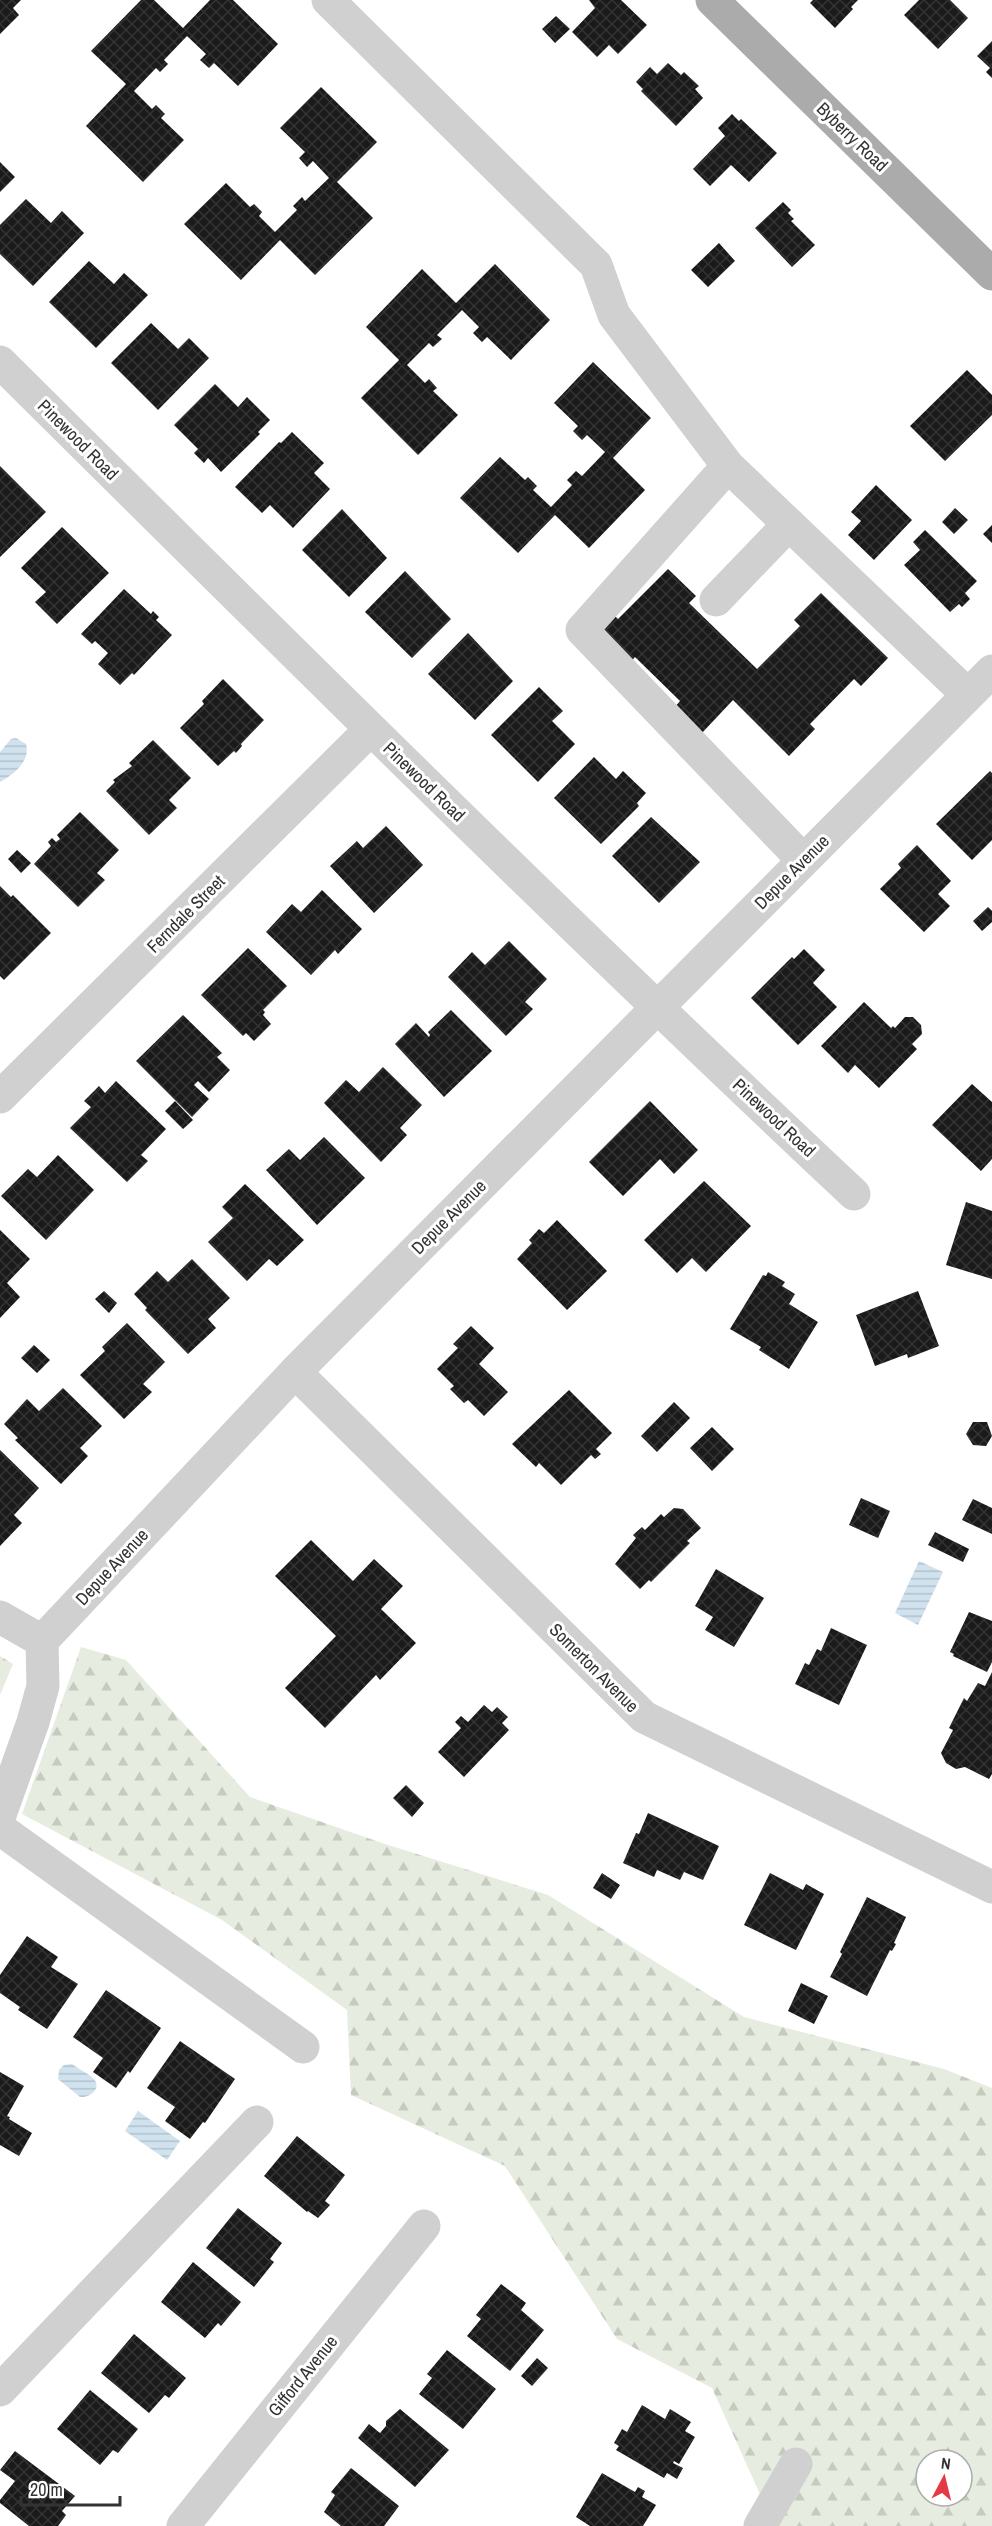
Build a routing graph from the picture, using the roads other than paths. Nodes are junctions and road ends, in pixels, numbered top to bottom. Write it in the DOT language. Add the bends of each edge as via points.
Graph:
graph roads {
  1 [pos="328,0"];
  2 [pos="712,0"];
  3 [pos="992,274"];
  4 [pos="0,362"];
  5 [pos="728,466"];
  6 [pos="789,524"];
  7 [pos="716,600"];
  8 [pos="992,671"];
  9 [pos="968,695"];
  10 [pos="370,730"];
  11 [pos="803,861"];
  12 [pos="657,1008"];
  13 [pos="0,1097"];
  14 [pos="855,1194"];
  15 [pos="295,1372"];
  16 [pos="0,1617"];
  17 [pos="42,1641"];
  18 [pos="0,1815"];
  19 [pos="0,1829"];
  20 [pos="992,1887"];
  21 [pos="303,2047"];
  22 [pos="257,2122"];
  23 [pos="424,2226"];
  24 [pos="0,2390"];
  25 [pos="796,2464"];
  26 [pos="183,2526"];
  27 [pos="760,2526"];
  1 -- 5 [label="street" via="596,265 614,315"];
  2 -- 3 [label="main road, Byberry Road"];
  4 -- 10 [label="street, Pinewood Road"];
  5 -- 6 [label="street"];
  5 -- 11 [label="street" via="582,630"];
  6 -- 7 [label="street"];
  6 -- 9 [label="street"];
  8 -- 9 [label="street, Depue Avenue"];
  9 -- 11 [label="street, Depue Avenue"];
  10 -- 12 [label="street, Pinewood Road"];
  10 -- 13 [label="street, Ferndale Street"];
  11 -- 12 [label="street, Depue Avenue"];
  12 -- 14 [label="street, Pinewood Road"];
  12 -- 15 [label="street, Depue Avenue"];
  15 -- 17 [label="street, Depue Avenue"];
  15 -- 20 [label="street, Somerton Avenue" via="644,1718"];
  16 -- 17 [label="street"];
  17 -- 18 [label="street" via="43,1686"];
  19 -- 21 [label="street"];
  22 -- 24 [label="street"];
  23 -- 26 [label="street, Gifford Avenue"];
  25 -- 27 [label="street"];
}
